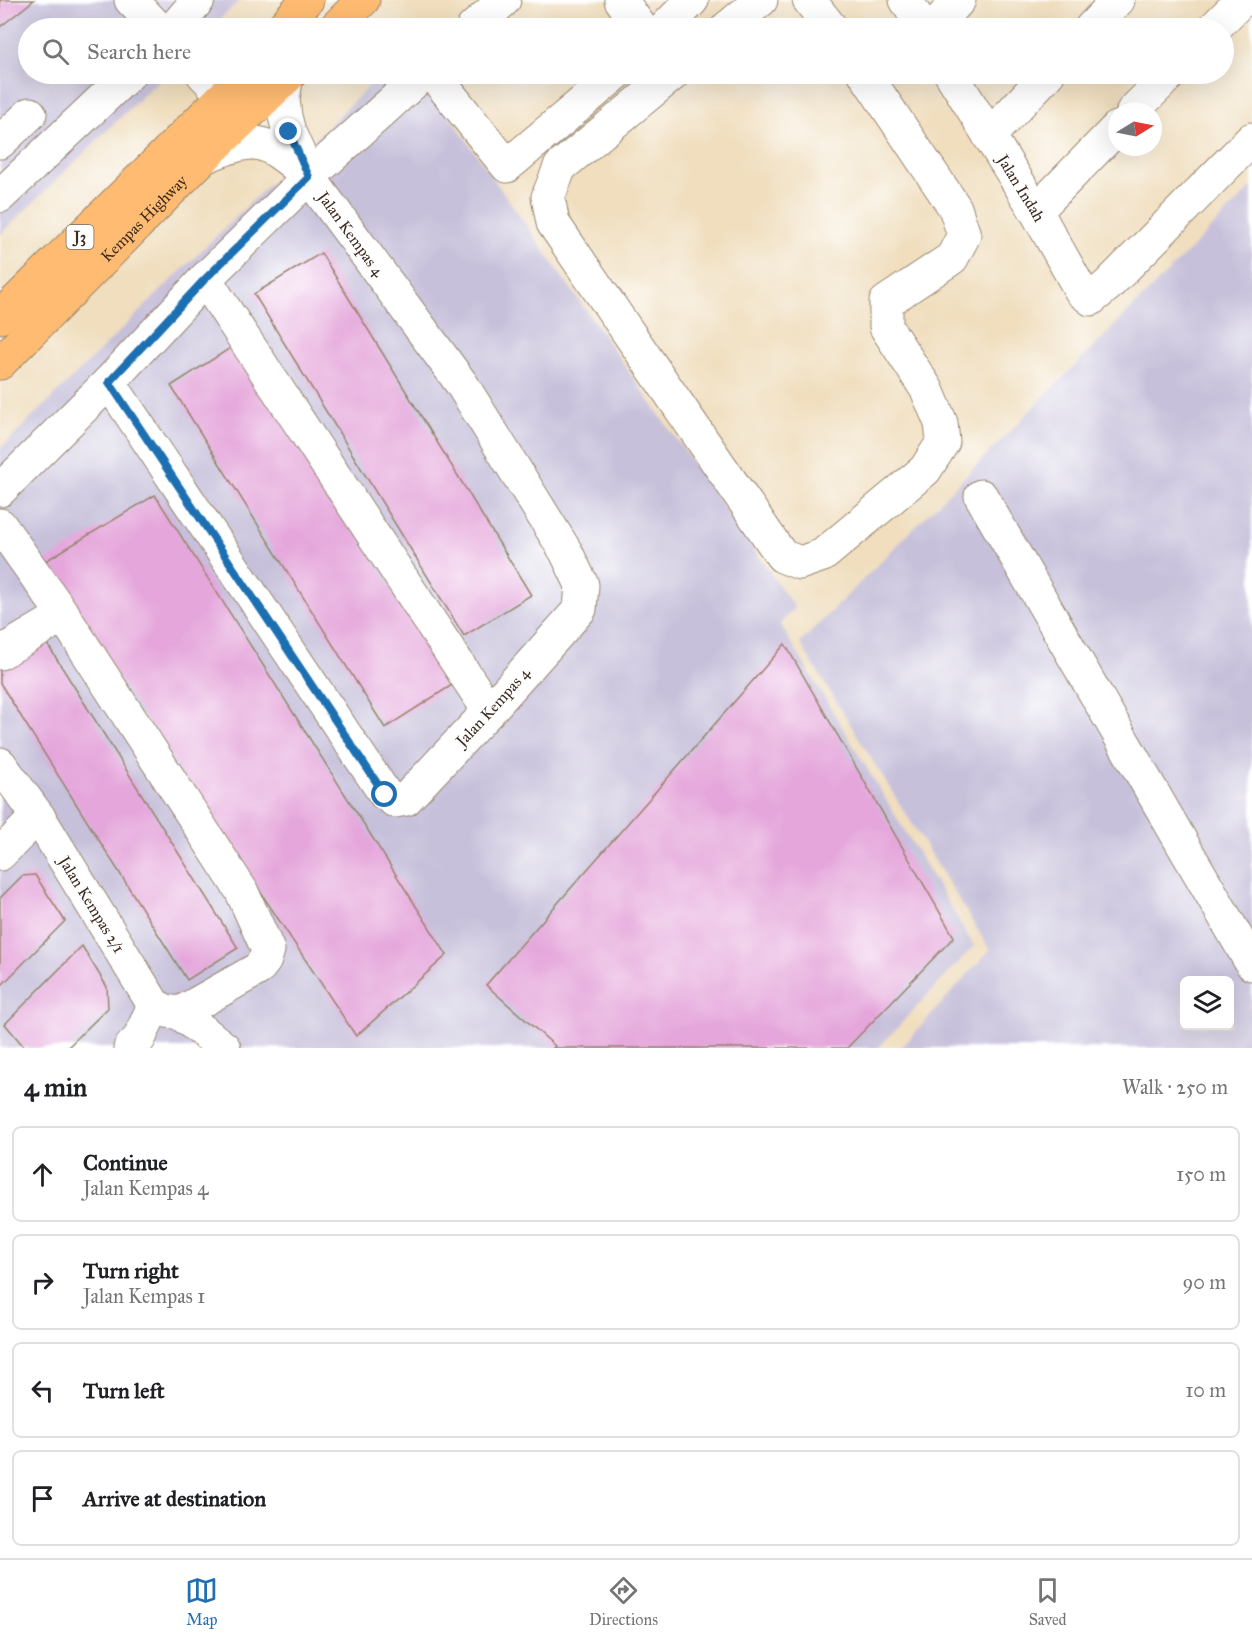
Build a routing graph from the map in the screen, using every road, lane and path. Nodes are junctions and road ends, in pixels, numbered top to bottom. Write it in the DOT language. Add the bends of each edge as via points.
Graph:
graph roads {
  1 [pos="131,0"];
  2 [pos="198,0"];
  3 [pos="307,0"];
  4 [pos="363,0"];
  5 [pos="504,0"];
  6 [pos="621,0"];
  7 [pos="692,0"];
  8 [pos="761,0"];
  9 [pos="809,0"];
  10 [pos="959,0"];
  11 [pos="1118,0"];
  12 [pos="1242,0"];
  13 [pos="148,18"];
  14 [pos="183,18"];
  15 [pos="291,18"];
  16 [pos="345,18"];
  17 [pos="484,18"];
  18 [pos="634,18"];
  19 [pos="675,18"];
  20 [pos="739,18"];
  21 [pos="823,18"];
  22 [pos="924,18"];
  23 [pos="1101,18"];
  24 [pos="1224,18"];
  25 [pos="118,84"];
  26 [pos="220,84"];
  27 [pos="280,84"];
  28 [pos="287,84"];
  29 [pos="412,84"];
  30 [pos="441,84"];
  31 [pos="604,84"];
  32 [pos="661,84"];
  33 [pos="872,84"];
  34 [pos="957,84"];
  35 [pos="1038,84"];
  36 [pos="1160,84"];
  37 [pos="1142,102"];
  38 [pos="30,114"];
  39 [pos="989,136"];
  40 [pos="1108,137"];
  41 [pos="1252,139"];
  42 [pos="0,142"];
  43 [pos="204,157"];
  44 [pos="309,177"];
  45 [pos="0,196"];
  46 [pos="1035,212"];
  47 [pos="205,279"];
  48 [pos="0,316"];
  49 [pos="0,363"];
  50 [pos="109,382"];
  51 [pos="0,489"];
  52 [pos="981,496"];
  53 [pos="0,525"];
  54 [pos="64,615"];
  55 [pos="0,653"];
  56 [pos="489,711"];
  57 [pos="0,764"];
  58 [pos="38,816"];
  59 [pos="0,854"];
  60 [pos="1252,964"];
  61 [pos="167,1009"];
  62 [pos="130,1048"];
  63 [pos="224,1048"];
  1 -- 13 [label="street"];
  2 -- 14 [label="street"];
  3 -- 15 [label="main road"];
  4 -- 16 [label="main road"];
  5 -- 17 [label="street"];
  6 -- 18 [label="street"];
  7 -- 19 [label="street"];
  8 -- 20 [label="street"];
  9 -- 21 [label="street"];
  10 -- 22 [label="street"];
  11 -- 23 [label="street"];
  12 -- 24 [label="street"];
  25 -- 45 [label="street"];
  26 -- 48 [label="main road, Kempas Highway / J3"];
  27 -- 43 [label="main road, Kempas Highway / J3"];
  28 -- 44 [label="street" via="283,99 289,132"];
  29 -- 44 [label="street"];
  30 -- 31 [label="street" via="507,166"];
  32 -- 33 [label="street" via="560,167 548,197 554,223 782,556 800,563 823,555 925,470 943,442 941,423 927,390 886,327 886,302 952,258 964,235 955,208"];
  34 -- 39 [label="street, Jalan Indah"];
  35 -- 39 [label="street"];
  36 -- 37 [label="street"];
  38 -- 42 [label="street"];
  39 -- 46 [label="street, Jalan Indah"];
  40 -- 46 [label="street"];
  41 -- 46 [label="street, Jalan Indah" via="1091,299 1081,291"];
  43 -- 44 [label="street" via="242,142 262,143"];
  43 -- 49 [label="main road, Kempas Highway / J3"];
  44 -- 47 [label="street"];
  44 -- 56 [label="street, Jalan Kempas 4" via="461,383 566,552 582,585 580,609"];
  47 -- 50 [label="street"];
  47 -- 56 [label="street"];
  50 -- 51 [label="street"];
  50 -- 56 [label="street, Jalan Kempas 4" via="385,795 395,801 406,799"];
  52 -- 60 [label="street"];
  53 -- 54 [label="street"];
  54 -- 55 [label="street"];
  54 -- 61 [label="street" via="241,890 268,950 258,969"];
  57 -- 58 [label="street, Jalan Kempas 2/1"];
  58 -- 59 [label="street"];
  58 -- 61 [label="street, Jalan Kempas 2/1"];
  61 -- 62 [label="street"];
  61 -- 63 [label="street, Jalan Kempas 2/1"];
}
